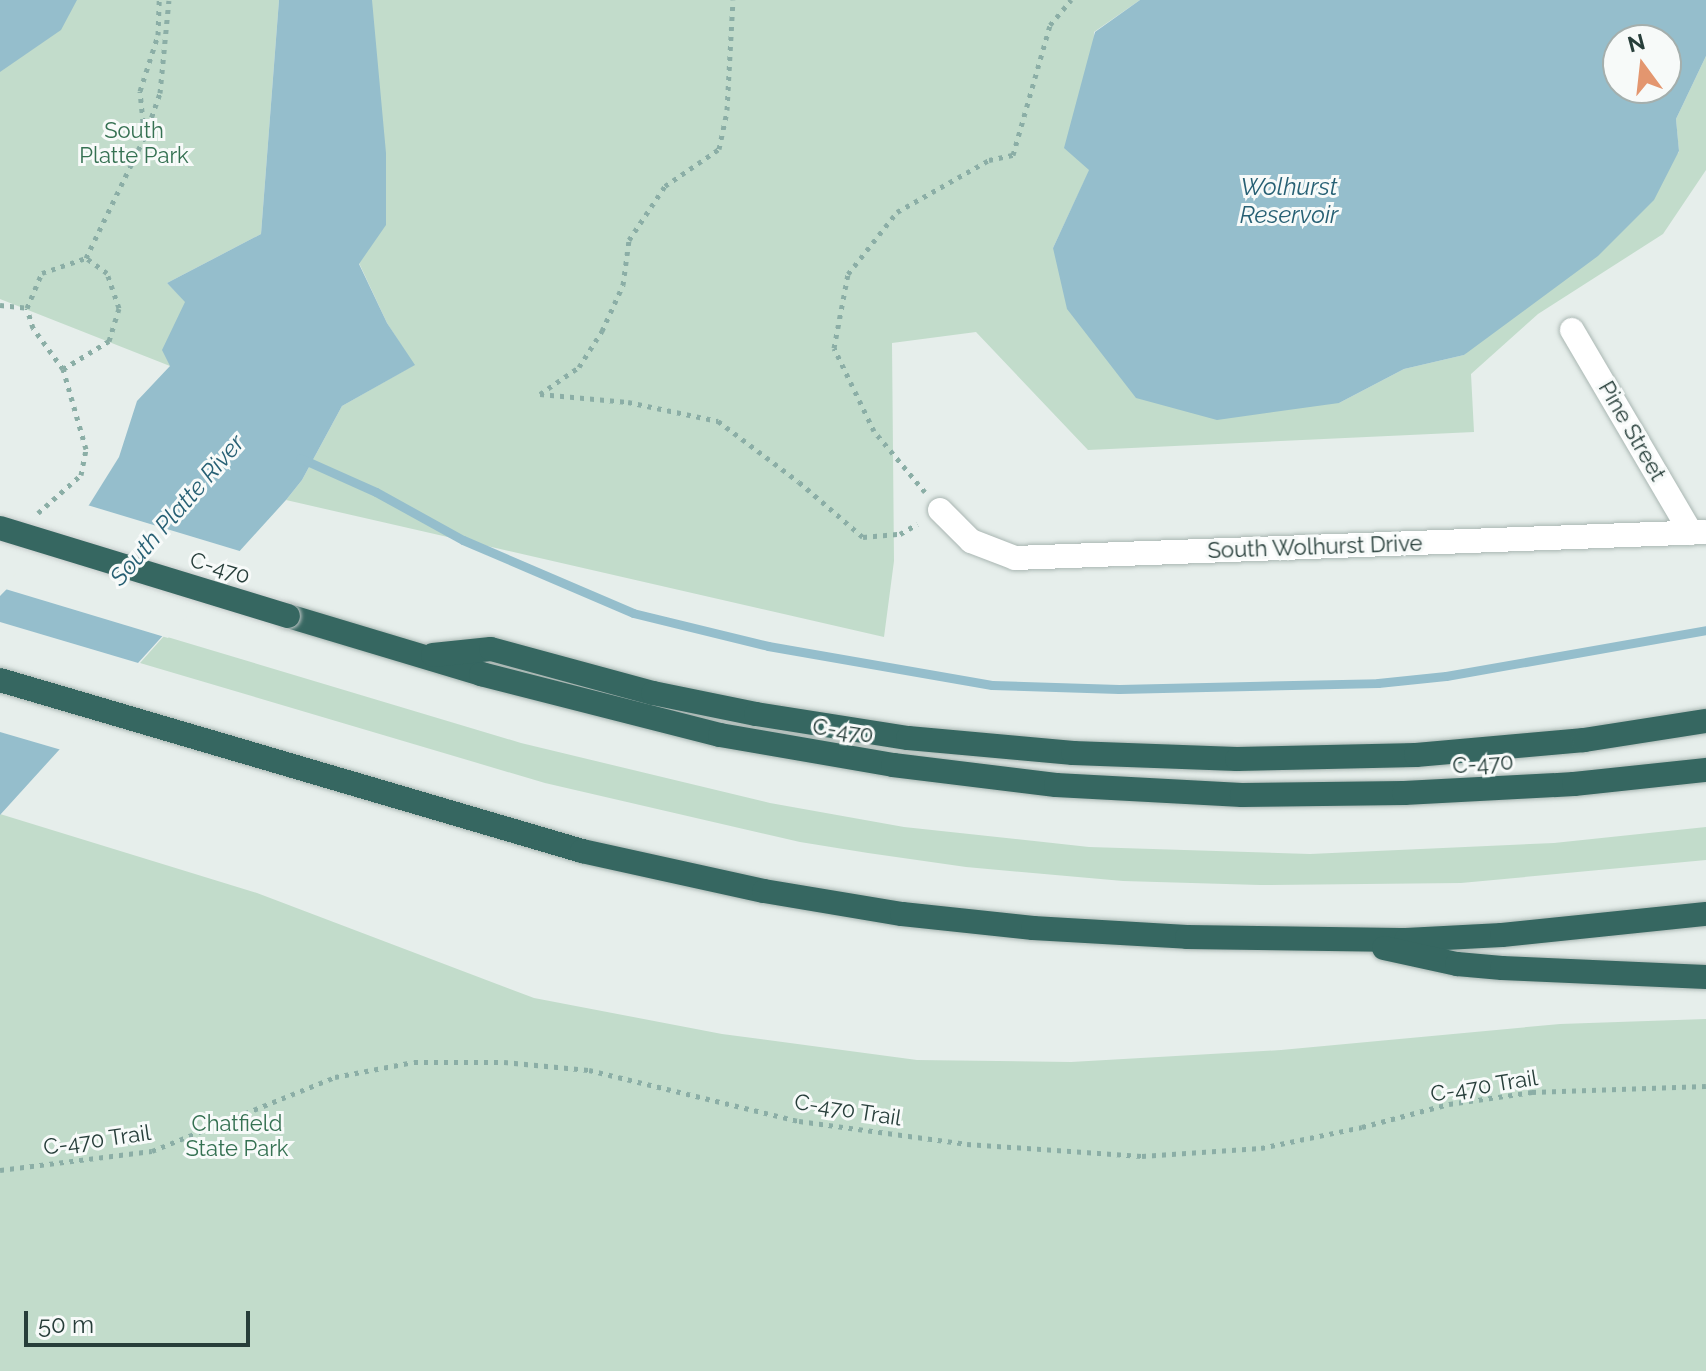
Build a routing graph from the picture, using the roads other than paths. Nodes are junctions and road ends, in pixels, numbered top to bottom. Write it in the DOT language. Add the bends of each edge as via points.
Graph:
graph roads {
  1 [pos="1572,330"];
  2 [pos="940,510"];
  3 [pos="0,528"];
  4 [pos="1699,533"];
  5 [pos="423,656"];
  6 [pos="0,680"];
  7 [pos="1706,721"];
  8 [pos="1706,770"];
  9 [pos="1706,914"];
  10 [pos="1347,939"];
  11 [pos="1706,977"];
  1 -- 4 [label="street, Pine Street"];
  2 -- 4 [label="street, South Wolhurst Drive" via="971,541 1015,558"];
  3 -- 5 [label="highway, C-470, bridge"];
  5 -- 7 [label="highway" via="491,649 653,693 756,714 908,738 1087,754 1224,759 1416,755 1569,742"];
  5 -- 8 [label="highway, C-470" via="720,735 893,765 1056,785 1242,795 1432,793"];
  6 -- 10 [label="highway" via="539,840 801,898 930,918 1078,931"];
  9 -- 10 [label="highway" via="1502,935"];
  10 -- 11 [label="highway" via="1457,964"];
}
